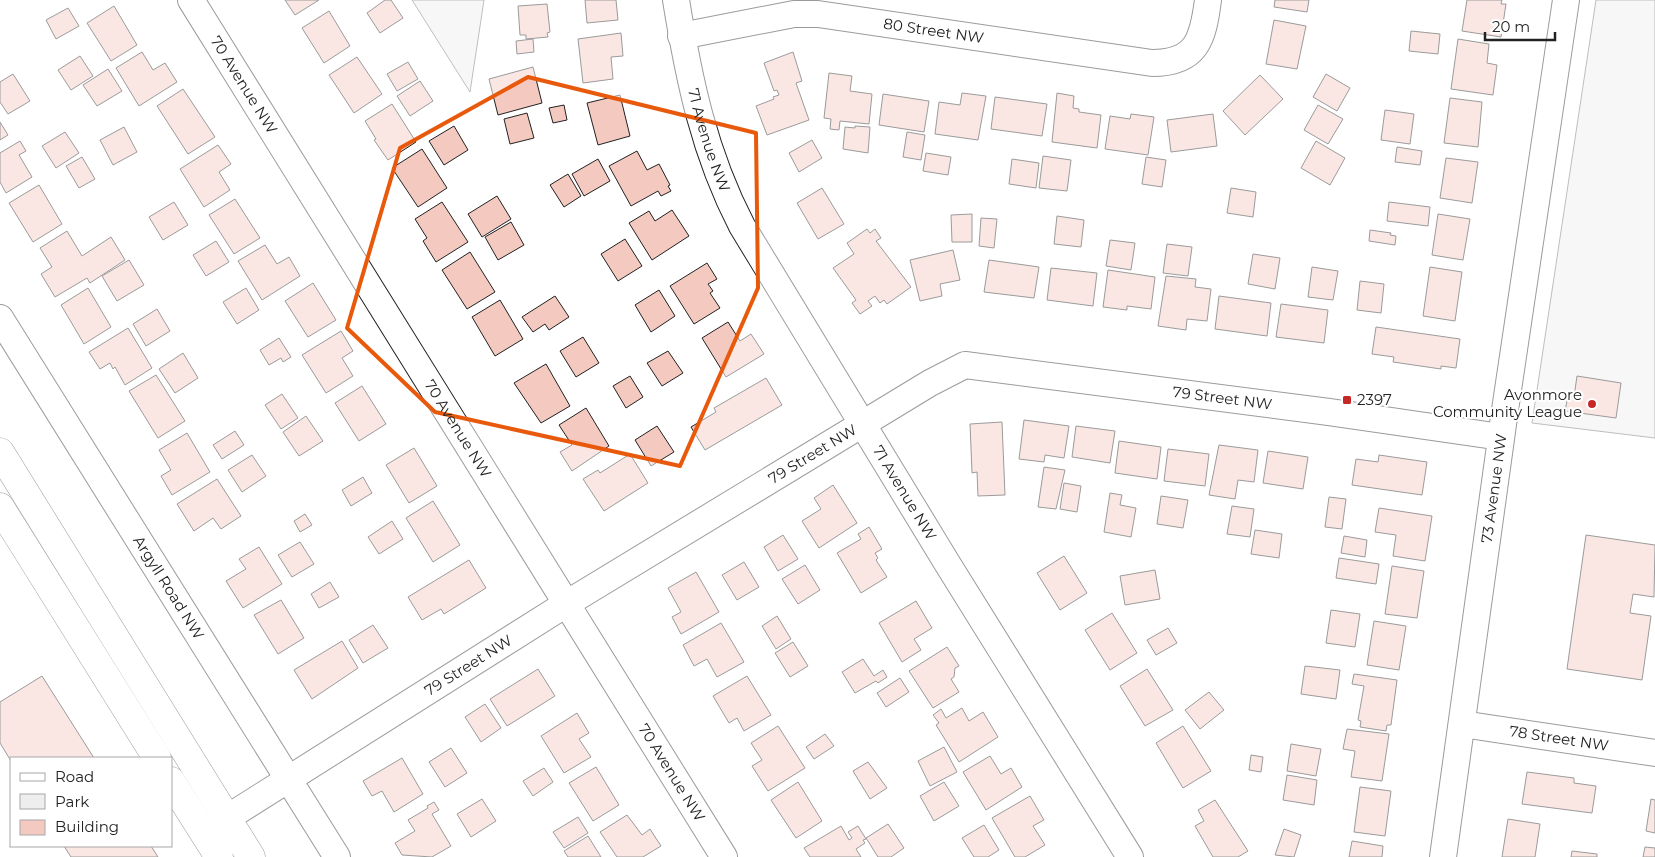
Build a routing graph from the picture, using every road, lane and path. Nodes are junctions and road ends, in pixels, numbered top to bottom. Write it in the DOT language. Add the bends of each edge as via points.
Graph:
graph roads {
  1 [pos="191,0"];
  2 [pos="676,0"];
  3 [pos="1208,0"];
  4 [pos="1566,0"];
  5 [pos="681,36"];
  6 [pos="0,318"];
  7 [pos="863,424"];
  8 [pos="1501,437"];
  9 [pos="0,452"];
  10 [pos="0,507"];
  11 [pos="566,604"];
  12 [pos="1462,724"];
  13 [pos="1655,753"];
  14 [pos="156,757"];
  15 [pos="288,779"];
  16 [pos="172,782"];
  17 [pos="226,818"];
  18 [pos="204,832"];
  19 [pos="219,857"];
  20 [pos="251,857"];
  21 [pos="337,857"];
  22 [pos="724,857"];
  23 [pos="1130,857"];
  24 [pos="1443,857"];
  1 -- 11 [label="street, 70 Avenue NW"];
  2 -- 5 [label="street, 71 Avenue NW"];
  3 -- 5 [label="street, 80 Street NW" via="1203,34 1196,46 1185,57 1170,63 818,14 794,14"];
  4 -- 8 [label="street, 73 Avenue NW"];
  5 -- 7 [label="street, 71 Avenue NW" via="705,139 722,188"];
  6 -- 15 [label="street, Argyll Road NW"];
  7 -- 8 [label="street, 79 Street NW" via="930,383 965,366 1319,410"];
  7 -- 11 [label="street, 79 Street NW"];
  7 -- 23 [label="street, 71 Avenue NW"];
  8 -- 12 [label="street, 73 Avenue NW"];
  9 -- 17 [label="main road"];
  10 -- 14 [label="main road"];
  11 -- 15 [label="street, 79 Street NW"];
  11 -- 22 [label="street, 70 Avenue NW"];
  12 -- 13 [label="street, 78 Street NW"];
  12 -- 24 [label="street, 73 Avenue NW"];
  15 -- 17 [label="street, 79 Street NW"];
  15 -- 21 [label="street, Argyll Road NW"];
  16 -- 18 [label="main road"];
  17 -- 18 [label="street, 79 Street NW"];
  17 -- 20 [label="main road"];
  18 -- 19 [label="main road"];
}
